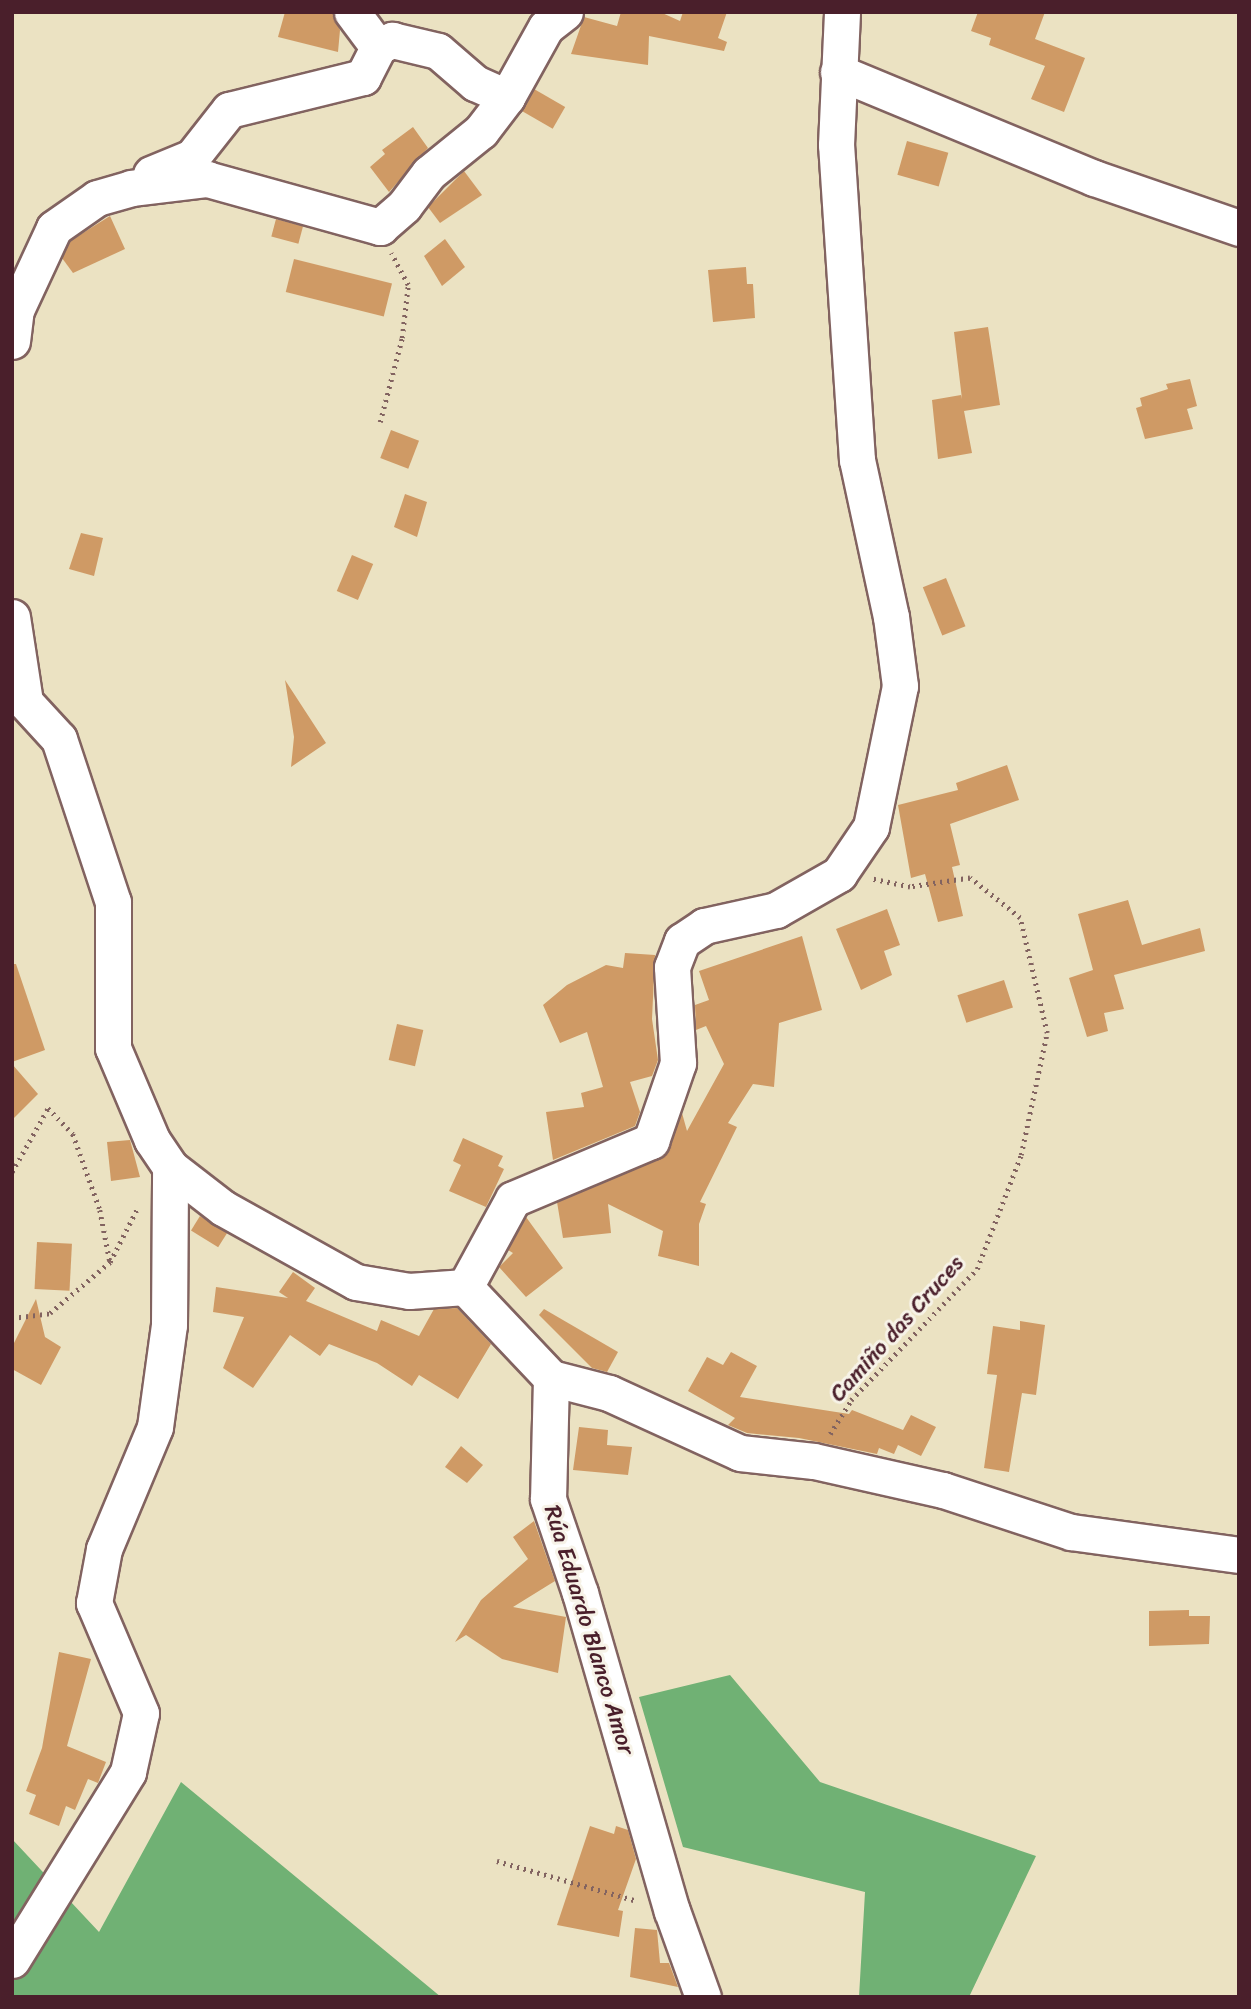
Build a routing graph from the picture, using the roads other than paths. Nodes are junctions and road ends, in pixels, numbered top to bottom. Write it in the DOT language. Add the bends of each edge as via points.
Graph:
graph roads {
  1 [pos="352,12"];
  2 [pos="565,12"];
  3 [pos="842,12"];
  4 [pos="378,47"];
  5 [pos="838,72"];
  6 [pos="507,97"];
  7 [pos="131,188"];
  8 [pos="1239,228"];
  9 [pos="12,341"];
  10 [pos="12,617"];
  11 [pos="19,705"];
  12 [pos="170,1167"];
  13 [pos="465,1287"];
  14 [pos="551,1378"];
  15 [pos="1239,1555"];
  16 [pos="12,1960"];
  17 [pos="703,1997"];
  1 -- 4 [label="street"];
  2 -- 6 [label="street" via="546,27"];
  3 -- 5 [label="street"];
  4 -- 6 [label="street" via="392,40 438,51 475,83"];
  4 -- 7 [label="street" via="363,77 229,110 192,157 149,174"];
  5 -- 8 [label="street" via="1094,177"];
  5 -- 13 [label="street" via="836,145 857,460 891,617 900,686 871,827 839,873 776,910 704,926 682,941 672,967 678,1063 651,1141 513,1199"];
  6 -- 7 [label="street" via="481,131 429,173 404,206 380,227 207,179"];
  7 -- 9 [label="street" via="97,198 54,228 16,310"];
  10 -- 11 [label="street"];
  11 -- 12 [label="street" via="59,739 93,830 113,902 113,1048 152,1140"];
  12 -- 13 [label="street" via="223,1208 356,1282 409,1291"];
  12 -- 16 [label="street" via="169,1325 155,1427 104,1549 94,1602 141,1713 128,1772"];
  13 -- 14 [label="street"];
  14 -- 15 [label="street" via="609,1393 740,1452 814,1461 943,1490 1071,1532"];
  14 -- 17 [label="street, Rúa Eduardo Blanco Amor" via="548,1499 672,1910"];
}
